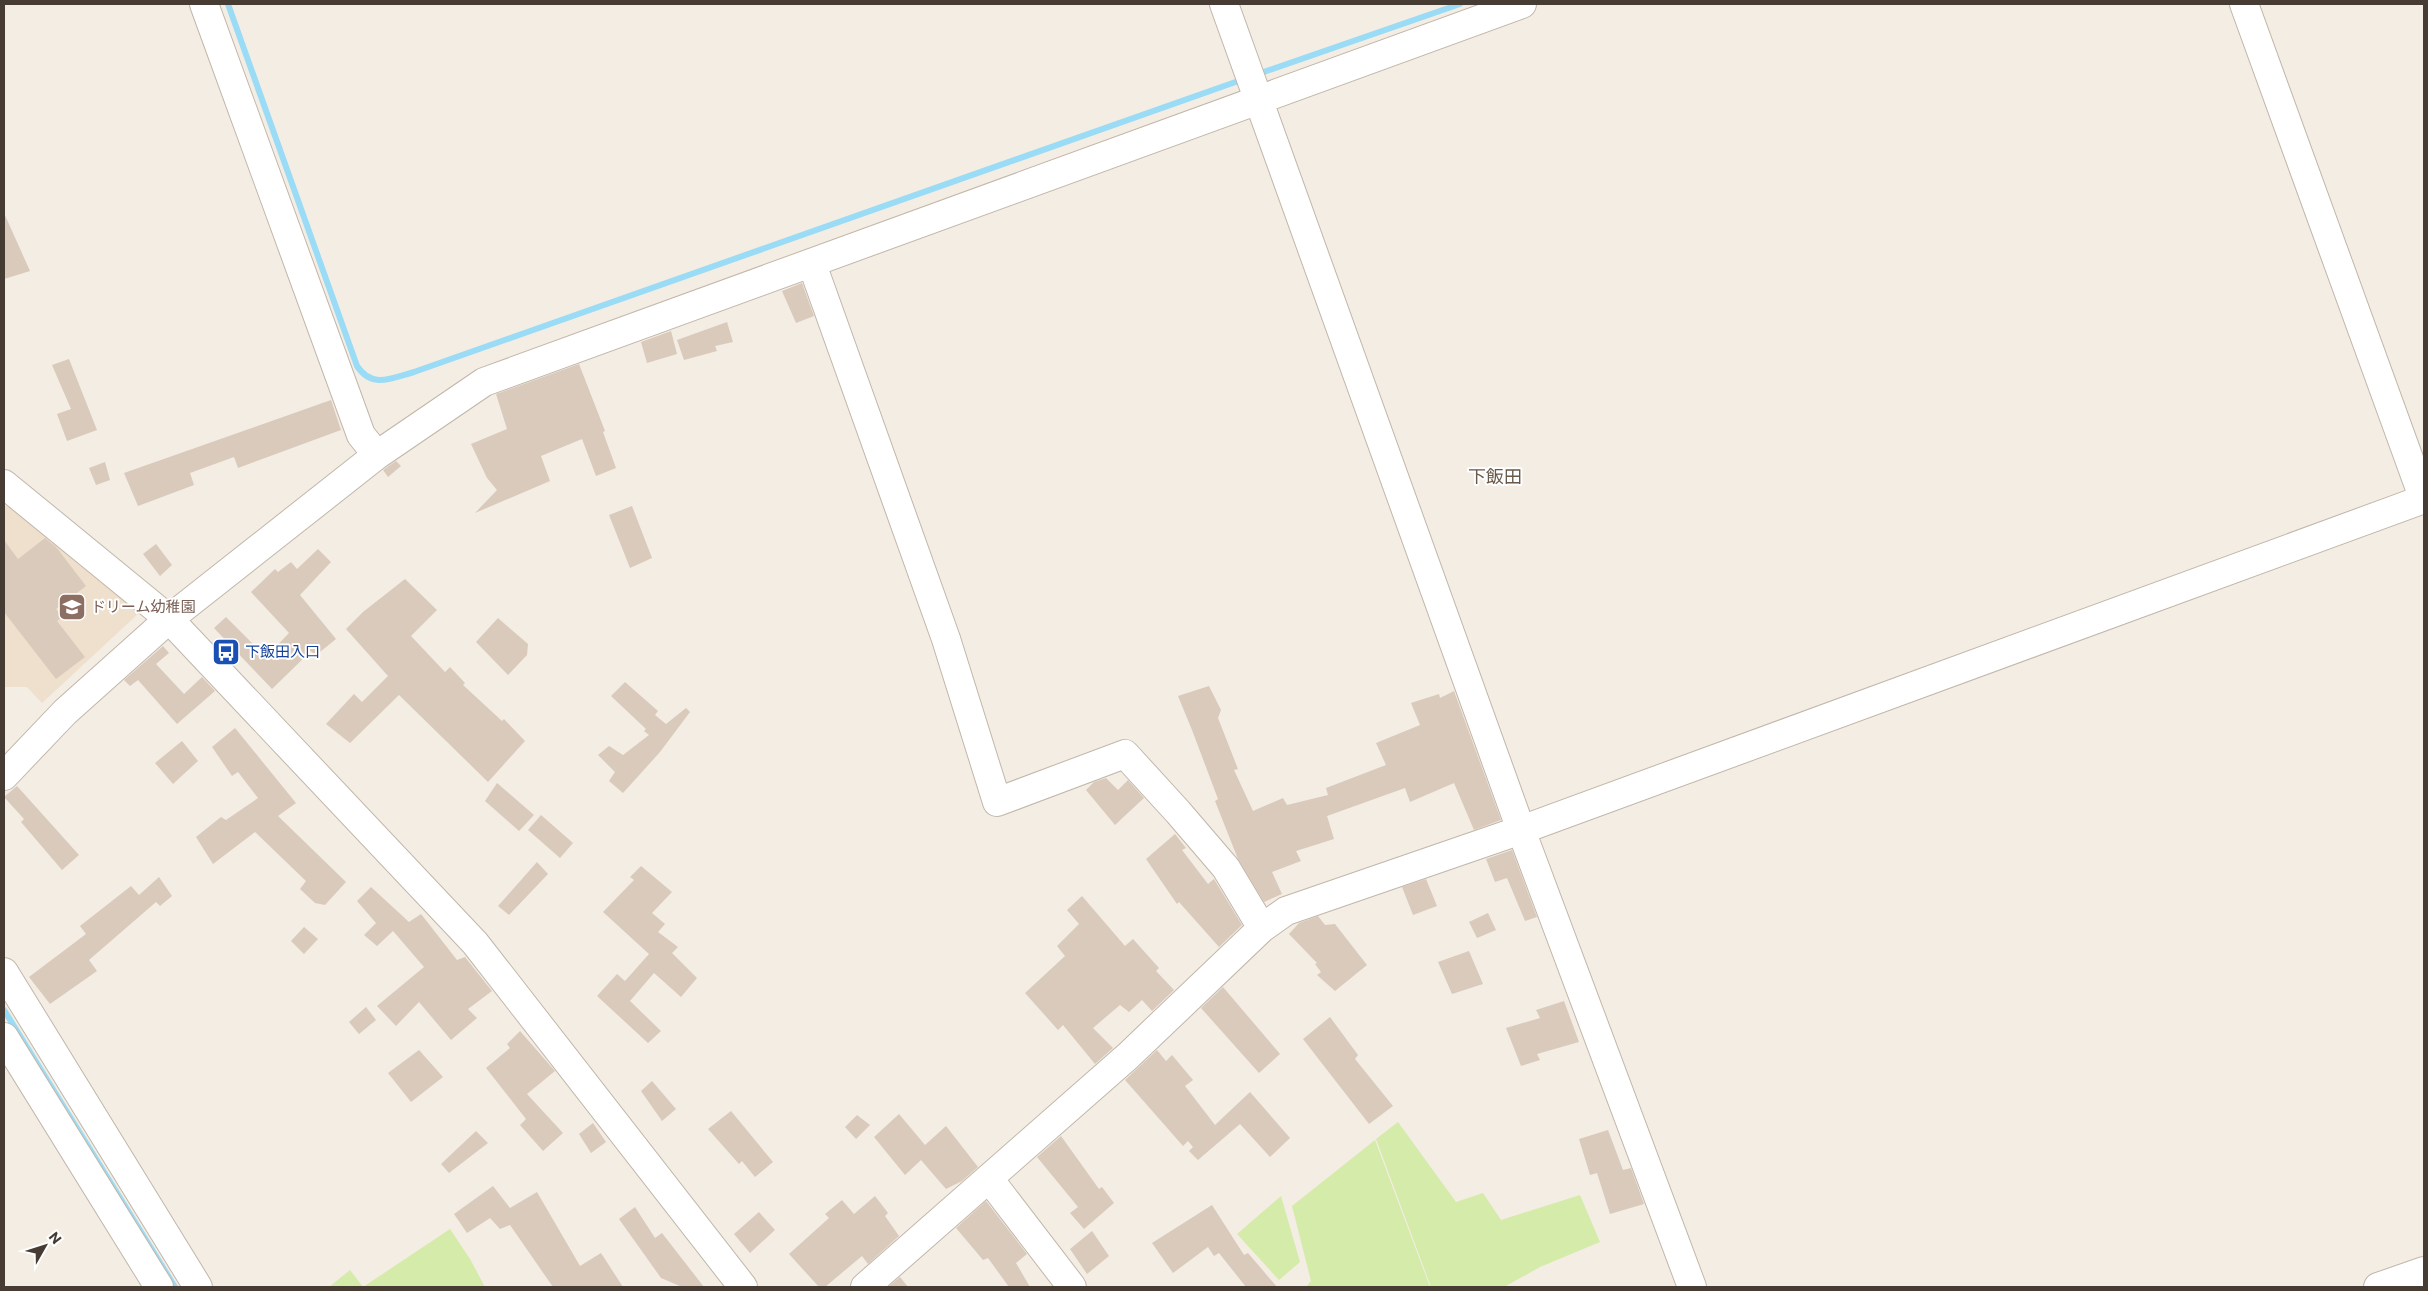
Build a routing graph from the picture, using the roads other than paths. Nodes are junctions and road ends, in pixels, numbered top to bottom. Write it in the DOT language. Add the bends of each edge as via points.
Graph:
graph roads {
  1 [pos="204,4"];
  2 [pos="1224,4"];
  3 [pos="1522,4"];
  4 [pos="2244,4"];
  5 [pos="1257,95"];
  6 [pos="812,264"];
  7 [pos="377,455"];
  8 [pos="4,484"];
  9 [pos="2424,500"];
  10 [pos="169,618"];
  11 [pos="4,776"];
  12 [pos="1520,830"];
  13 [pos="1262,928"];
  14 [pos="4,972"];
  15 [pos="4,1037"];
  16 [pos="990,1180"];
  17 [pos="2424,1271"];
  18 [pos="159,1287"];
  19 [pos="198,1287"];
  20 [pos="743,1287"];
  21 [pos="865,1287"];
  22 [pos="1072,1287"];
  23 [pos="1692,1287"];
  24 [pos="2378,1287"];
  1 -- 7 [label="street" via="361,435"];
  2 -- 5 [label="street"];
  3 -- 5 [label="street"];
  4 -- 9 [label="street"];
  5 -- 6 [label="street"];
  5 -- 12 [label="street"];
  6 -- 7 [label="street" via="484,382"];
  6 -- 13 [label="street" via="946,639 997,802 1125,754 1226,868"];
  7 -- 10 [label="street"];
  8 -- 10 [label="street"];
  9 -- 12 [label="street"];
  10 -- 11 [label="street" via="65,712"];
  10 -- 20 [label="street" via="476,943"];
  12 -- 13 [label="street" via="1286,911"];
  12 -- 23 [label="street"];
  13 -- 16 [label="street" via="1128,1056"];
  14 -- 19 [label="street"];
  15 -- 18 [label="street"];
  16 -- 21 [label="street"];
  16 -- 22 [label="street"];
  17 -- 24 [label="street"];
}
